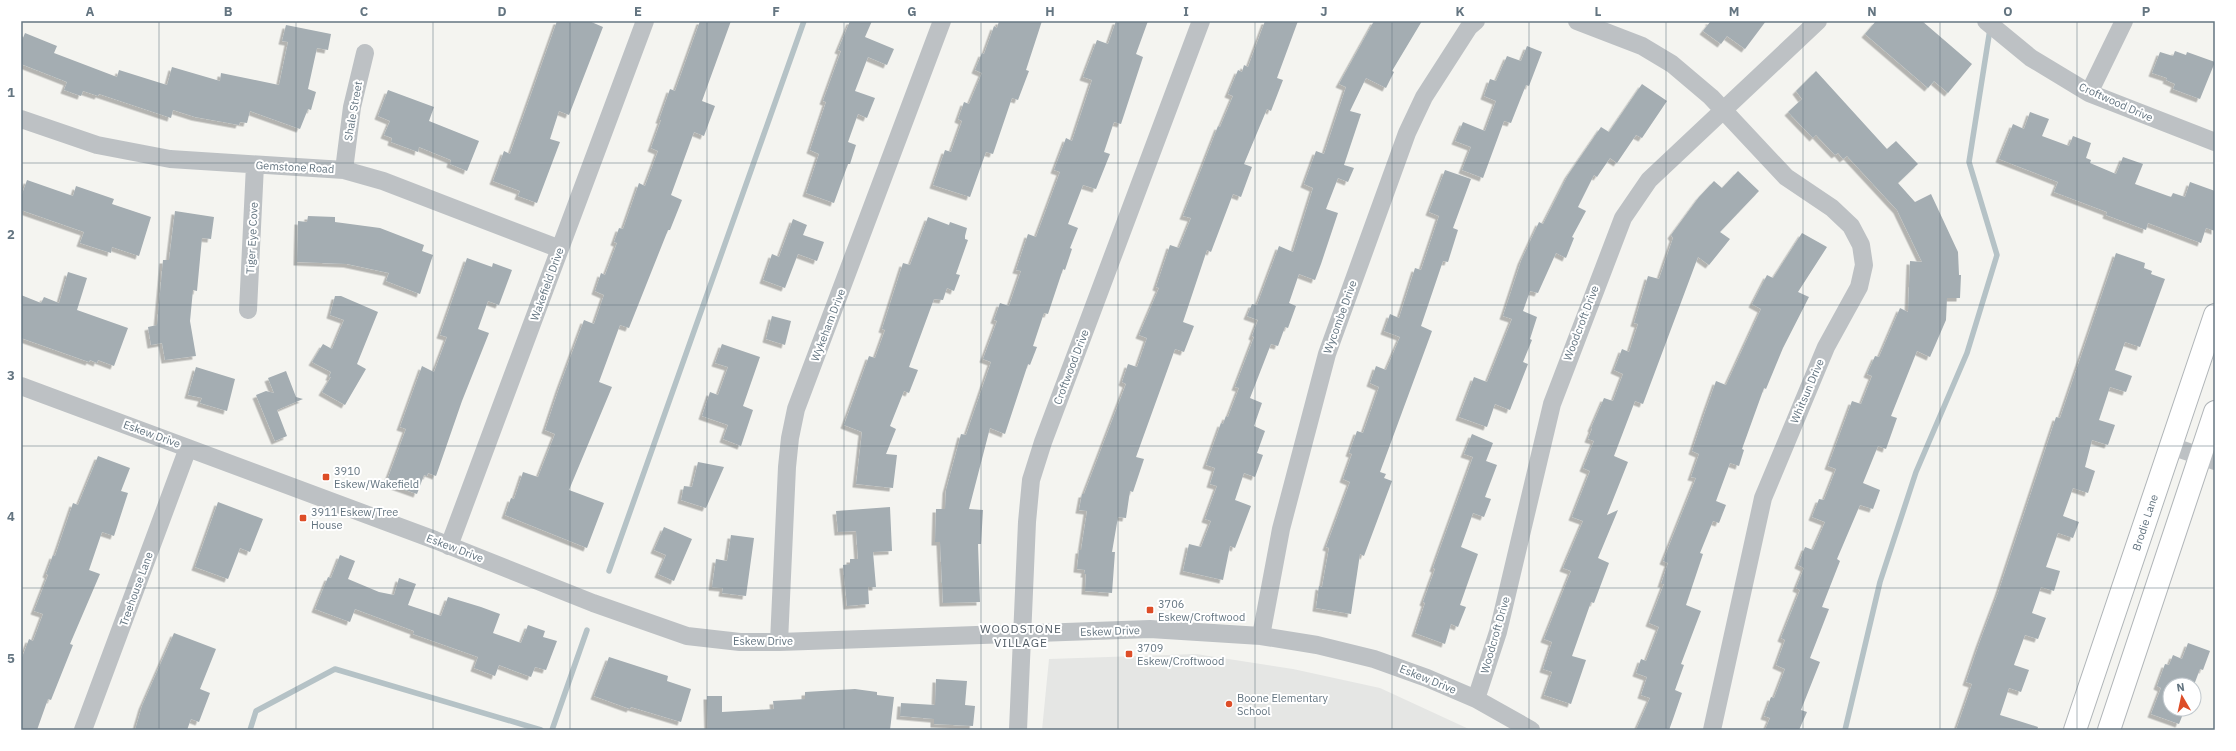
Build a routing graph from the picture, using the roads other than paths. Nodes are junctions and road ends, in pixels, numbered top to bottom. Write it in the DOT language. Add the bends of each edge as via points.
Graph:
graph roads {
  1 [pos="645,21"];
  2 [pos="942,21"];
  3 [pos="1201,21"];
  4 [pos="1476,21"];
  5 [pos="1576,21"];
  6 [pos="1818,21"];
  7 [pos="1986,21"];
  8 [pos="2124,21"];
  9 [pos="366,53"];
  10 [pos="2089,93"];
  11 [pos="1724,112"];
  12 [pos="21,119"];
  13 [pos="2215,142"];
  14 [pos="255,165"];
  15 [pos="344,170"];
  16 [pos="560,249"];
  17 [pos="248,310"];
  18 [pos="2215,315"];
  19 [pos="21,386"];
  20 [pos="2215,412"];
  21 [pos="2171,446"];
  22 [pos="188,448"];
  23 [pos="2208,458"];
  24 [pos="449,546"];
  25 [pos="1022,635"];
  26 [pos="1261,636"];
  27 [pos="779,642"];
  28 [pos="1476,699"];
  29 [pos="2080,729"];
  30 [pos="83,730"];
  31 [pos="1018,730"];
  32 [pos="1531,730"];
  33 [pos="1712,730"];
  34 [pos="2109,730"];
  1 -- 16 [label="street, Wakefield Drive"];
  2 -- 27 [label="street, Wykeham Drive" via="796,410 788,460"];
  3 -- 25 [label="street, Croftwood Drive" via="1031,480"];
  4 -- 26 [label="street, Wycombe Drive" via="1469,27 1424,97 1407,133 1327,354 1281,530"];
  5 -- 11 [label="street" via="1642,46 1672,64 1711,97"];
  6 -- 11 [label="street, Woodcroft Drive"];
  7 -- 10 [label="street, Croftwood Drive" via="2031,58"];
  8 -- 10 [label="street"];
  9 -- 15 [label="street, Shale Street" via="352,107"];
  10 -- 13 [label="street, Croftwood Drive"];
  11 -- 28 [label="street, Woodcroft Drive" via="1648,180 1623,218 1552,404 1498,632"];
  11 -- 33 [label="street, Whitsun Drive" via="1786,177 1832,208 1851,226 1861,246 1864,265 1858,287 1826,347 1763,498"];
  12 -- 14 [label="street, Gemstone Road" via="97,145 170,159"];
  14 -- 15 [label="street, Gemstone Road"];
  14 -- 17 [label="street, Tiger Eye Cove"];
  15 -- 16 [label="street, Gemstone Road" via="383,181"];
  16 -- 24 [label="street, Wakefield Drive"];
  18 -- 21 [label="main road, Brodie Lane"];
  19 -- 22 [label="street, Eskew Drive"];
  20 -- 23 [label="main road"];
  21 -- 23 [label="street"];
  21 -- 29 [label="main road, Brodie Lane"];
  22 -- 24 [label="street, Eskew Drive"];
  22 -- 30 [label="street, Treehouse Lane"];
  23 -- 34 [label="main road"];
  24 -- 27 [label="street, Eskew Drive" via="687,636 740,642"];
  25 -- 26 [label="street, Eskew Drive" via="1150,629"];
  25 -- 27 [label="street, Eskew Drive"];
  25 -- 31 [label="street, Croftwood Drive"];
  26 -- 28 [label="street, Eskew Drive" via="1317,645 1374,659"];
  28 -- 32 [label="street, Eskew Drive"];
}
